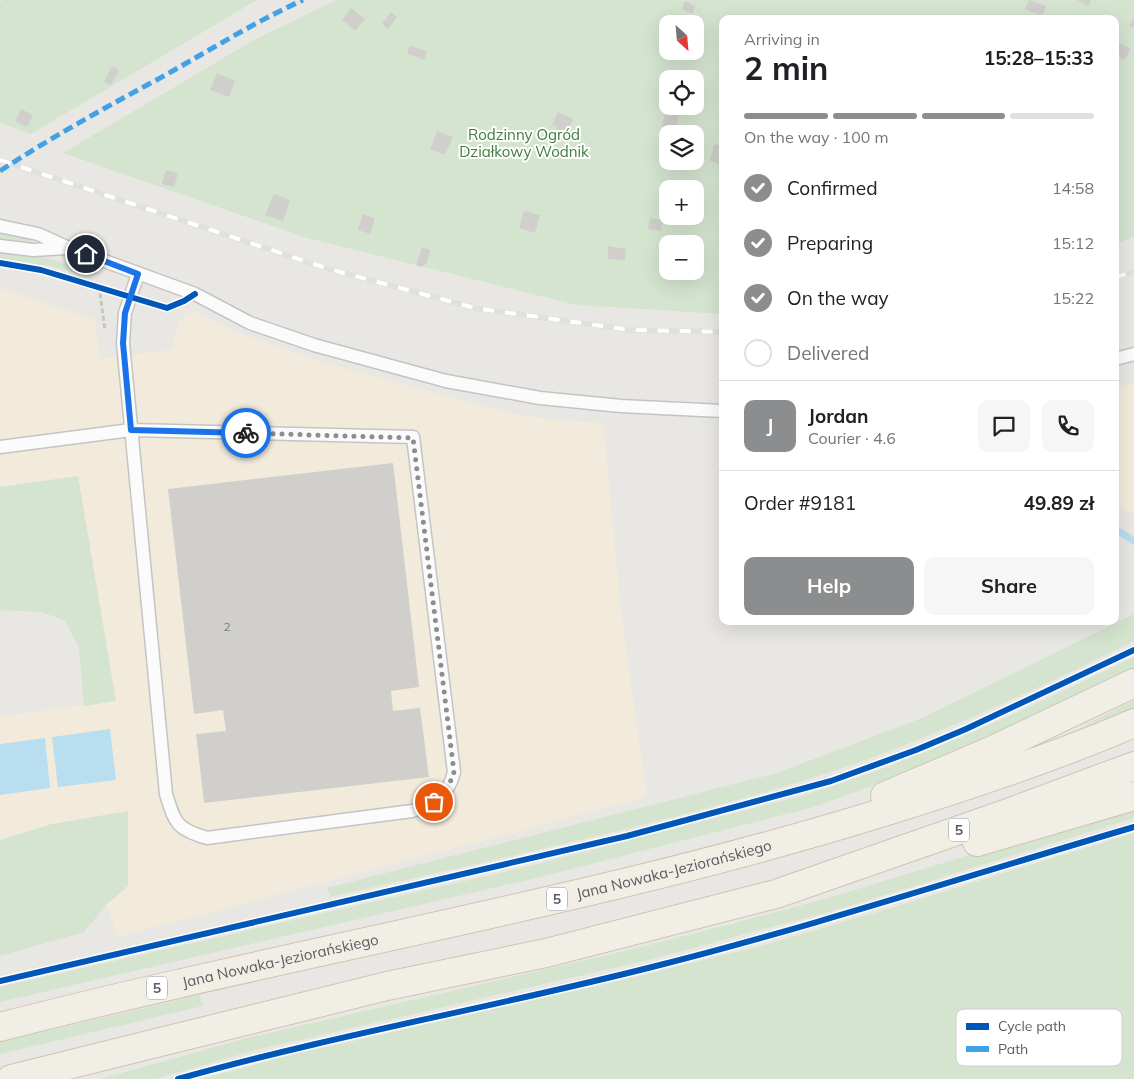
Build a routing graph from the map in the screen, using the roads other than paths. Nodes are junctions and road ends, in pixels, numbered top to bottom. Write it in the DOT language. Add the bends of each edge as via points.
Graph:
graph roads {
  1 [pos="0,226"];
  2 [pos="0,246"];
  3 [pos="69,248"];
  4 [pos="138,274"];
  5 [pos="1134,354"];
  6 [pos="1119,358"];
  7 [pos="719,411"];
  8 [pos="131,430"];
  9 [pos="0,447"];
  10 [pos="1134,683"];
  11 [pos="1134,723"];
  12 [pos="1134,766"];
  13 [pos="1134,796"];
  14 [pos="799,839"];
  15 [pos="782,892"];
  16 [pos="0,1027"];
  17 [pos="11,1079"];
  1 -- 3 [label="lane" via="38,234"];
  2 -- 3 [label="lane" via="33,250"];
  3 -- 4 [label="lane"];
  4 -- 7 [label="lane" via="195,294 259,326 314,345 446,381 540,398"];
  4 -- 8 [label="lane" via="125,313 123,343"];
  5 -- 6 [label="lane"];
  8 -- 8 [label="lane" via="166,794 174,818 187,832 207,838 412,811 434,802 448,788 454,772 413,438"];
  8 -- 9 [label="lane"];
  10 -- 14 [label="main road" via="993,750 860,806"];
  11 -- 14 [label="main road, Jana Nowaka-Jeziorańskiego / 5" via="958,790"];
  12 -- 15 [label="main road, 5"];
  13 -- 15 [label="main road" via="905,864"];
  14 -- 16 [label="main road, Jana Nowaka-Jeziorańskiego / 5" via="526,907 276,961"];
  15 -- 17 [label="main road, 5" via="564,949 396,984"];
}
